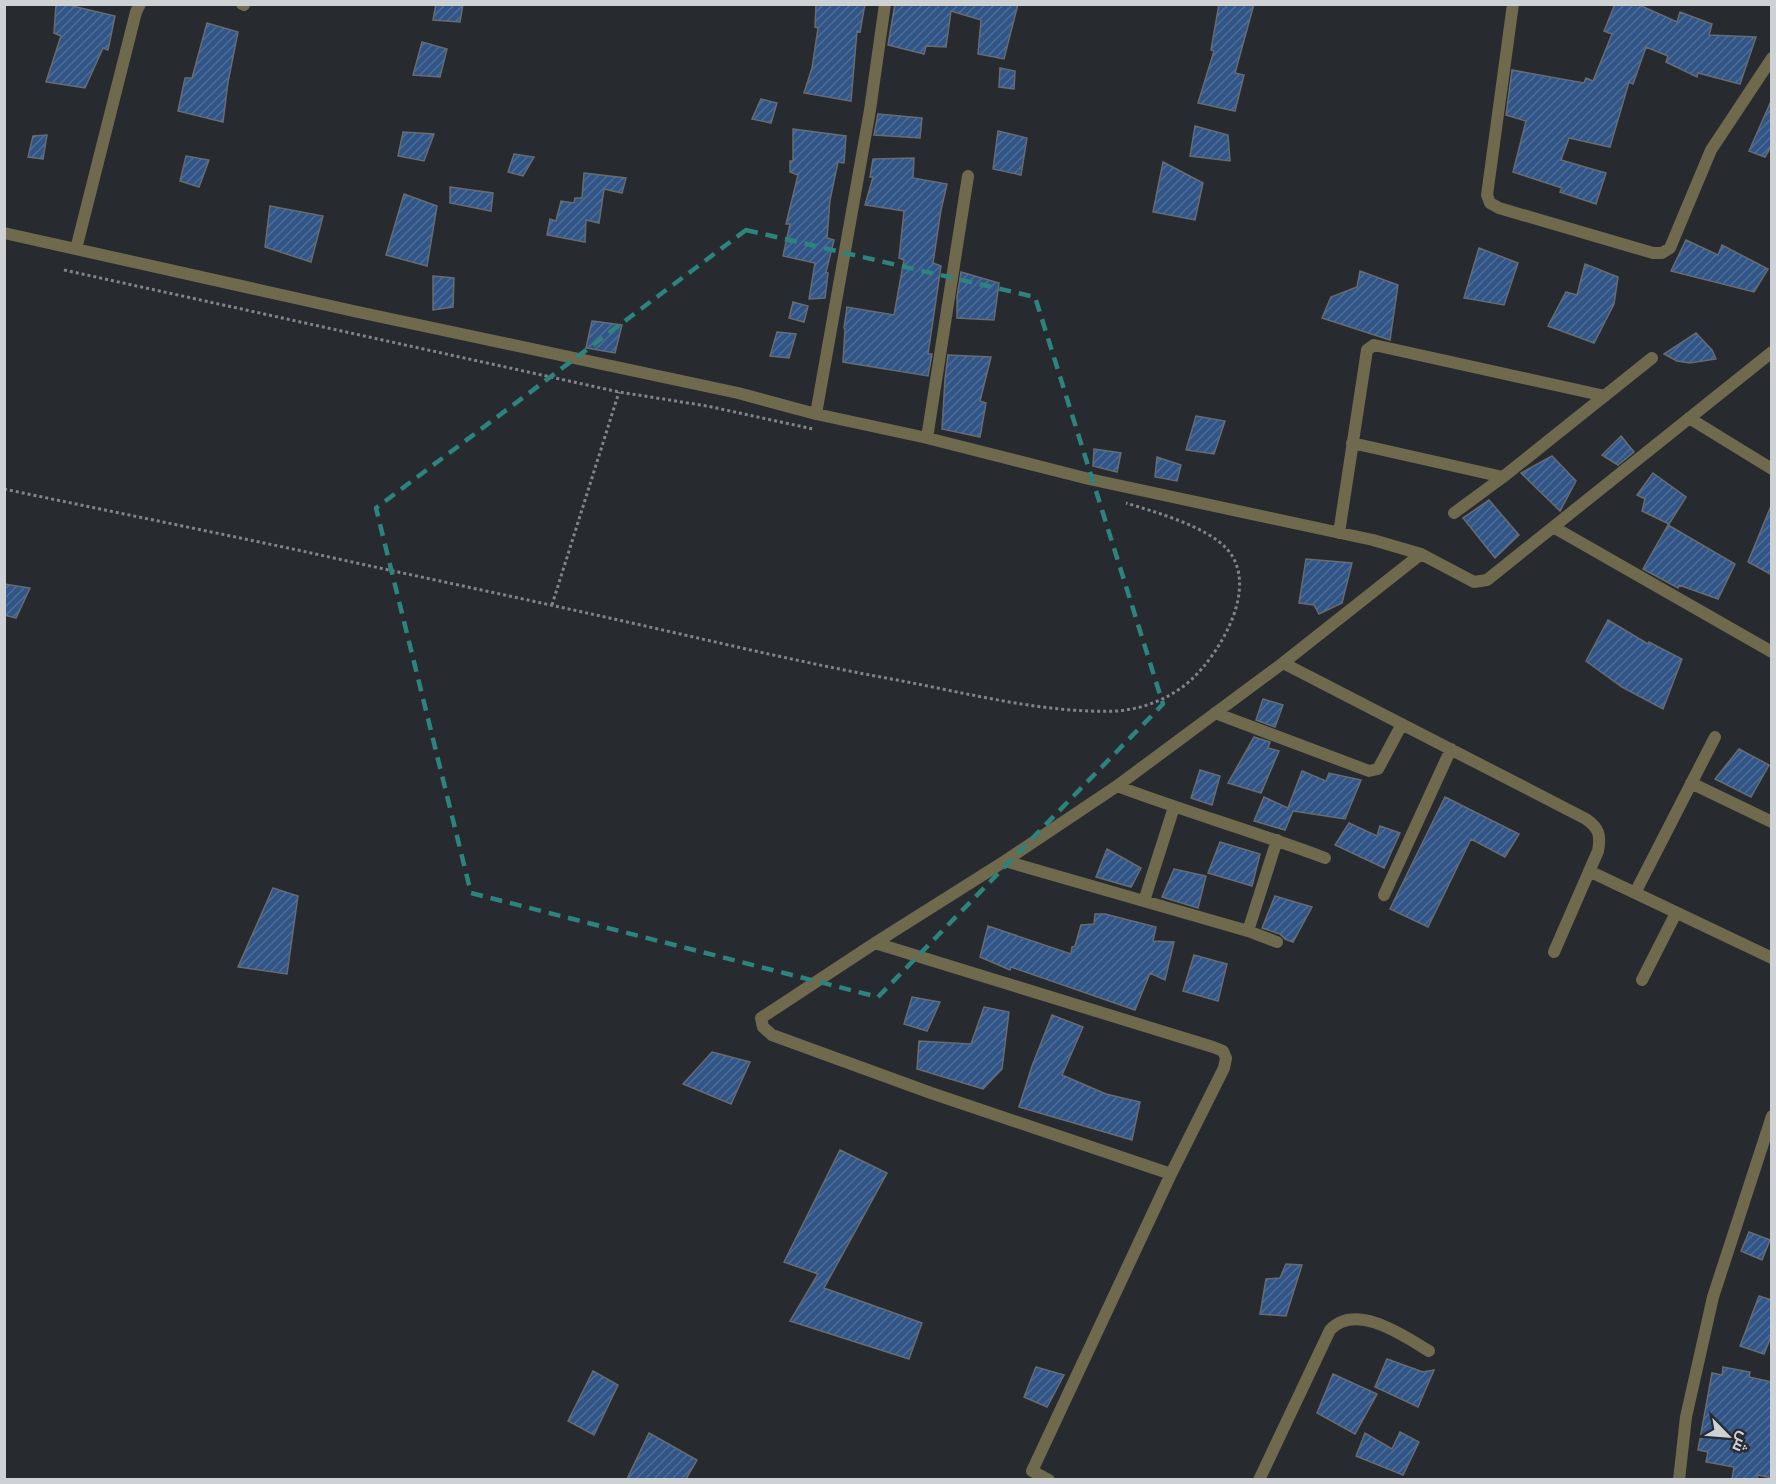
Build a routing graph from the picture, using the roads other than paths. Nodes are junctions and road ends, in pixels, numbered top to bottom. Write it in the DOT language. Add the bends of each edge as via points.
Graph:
graph roads {
  1 [pos="140,4"];
  2 [pos="885,4"];
  3 [pos="1513,4"];
  4 [pos="1772,58"];
  5 [pos="968,176"];
  6 [pos="4,233"];
  7 [pos="76,249"];
  8 [pos="1772,352"];
  9 [pos="1652,358"];
  10 [pos="1605,396"];
  11 [pos="816,414"];
  12 [pos="1689,418"];
  13 [pos="927,438"];
  14 [pos="1352,443"];
  15 [pos="1772,469"];
  16 [pos="1503,477"];
  17 [pos="1454,513"];
  18 [pos="1555,528"];
  19 [pos="1339,533"];
  20 [pos="1421,554"];
  21 [pos="1772,652"];
  22 [pos="1283,663"];
  23 [pos="1215,712"];
  24 [pos="1402,724"];
  25 [pos="1715,737"];
  26 [pos="1451,749"];
  27 [pos="1691,783"];
  28 [pos="1117,786"];
  29 [pos="1174,807"];
  30 [pos="1772,822"];
  31 [pos="1277,840"];
  32 [pos="1325,858"];
  33 [pos="1005,861"];
  34 [pos="1589,871"];
  35 [pos="1635,893"];
  36 [pos="1384,894"];
  37 [pos="1144,901"];
  38 [pos="1676,913"];
  39 [pos="1248,931"];
  40 [pos="1277,942"];
  41 [pos="875,943"];
  42 [pos="1554,952"];
  43 [pos="1772,958"];
  44 [pos="1642,980"];
  45 [pos="1772,1116"];
  46 [pos="1171,1174"];
  47 [pos="1428,1351"];
  48 [pos="1049,1479"];
  49 [pos="1259,1479"];
  50 [pos="1679,1479"];
  1 -- 7 [label="street"];
  2 -- 11 [label="street"];
  3 -- 4 [label="street" via="1490,203 1653,253 1662,254 1670,248 1711,150"];
  5 -- 13 [label="street"];
  6 -- 7 [label="street"];
  7 -- 11 [label="street" via="738,393"];
  8 -- 12 [label="street"];
  9 -- 10 [label="street"];
  10 -- 14 [label="street" via="1374,345 1366,350"];
  10 -- 16 [label="street"];
  11 -- 13 [label="street"];
  12 -- 15 [label="street"];
  12 -- 18 [label="street"];
  13 -- 19 [label="street"];
  14 -- 16 [label="street"];
  14 -- 19 [label="street"];
  16 -- 17 [label="street"];
  18 -- 20 [label="street" via="1481,582"];
  18 -- 21 [label="street"];
  19 -- 20 [label="street"];
  20 -- 22 [label="street"];
  22 -- 23 [label="street"];
  22 -- 24 [label="street"];
  23 -- 24 [label="street" via="1369,771 1378,769"];
  23 -- 28 [label="street"];
  24 -- 26 [label="street"];
  25 -- 27 [label="street"];
  26 -- 34 [label="street" via="1595,825 1600,837"];
  26 -- 36 [label="street"];
  27 -- 30 [label="street"];
  27 -- 35 [label="street"];
  28 -- 29 [label="street"];
  28 -- 33 [label="street"];
  29 -- 31 [label="street"];
  29 -- 37 [label="street"];
  31 -- 32 [label="street"];
  31 -- 39 [label="street"];
  33 -- 37 [label="street"];
  33 -- 41 [label="street"];
  34 -- 35 [label="street"];
  34 -- 42 [label="street"];
  35 -- 38 [label="street"];
  37 -- 39 [label="street"];
  38 -- 43 [label="street"];
  38 -- 44 [label="street"];
  39 -- 40 [label="street"];
  41 -- 46 [label="street" via="1223,1051 1224,1068"];
  41 -- 46 [label="street" via="770,1011 761,1018 763,1027 772,1035 920,1089"];
  45 -- 50 [label="street" via="1713,1297 1686,1417"];
  46 -- 48 [label="street" via="1032,1471"];
  47 -- 49 [label="street" via="1380,1324 1361,1320 1337,1323 1330,1330"];
}
